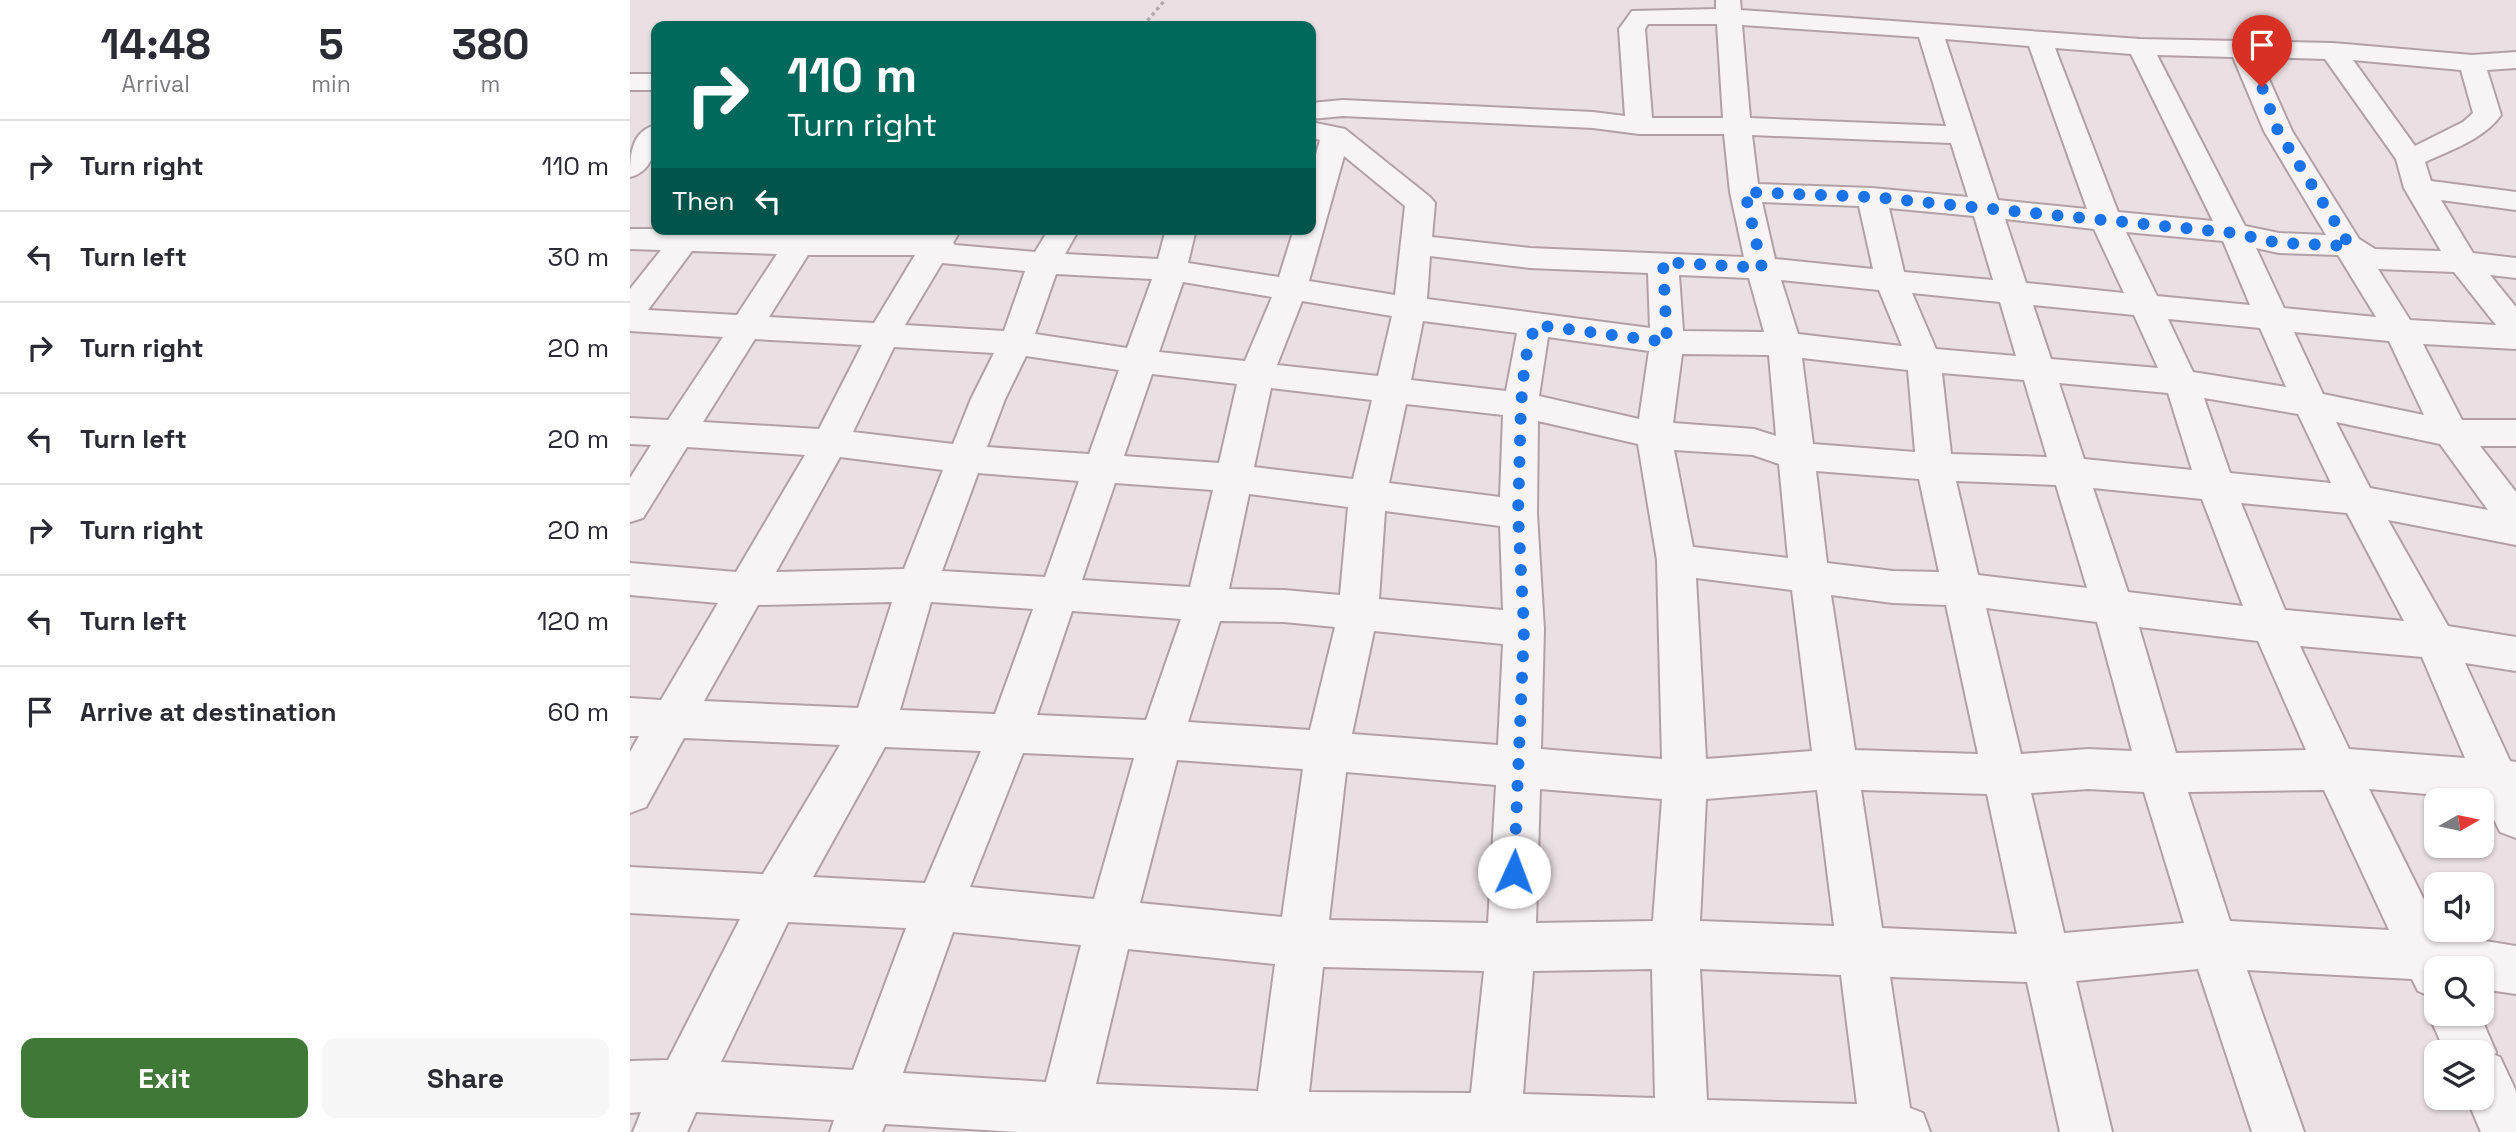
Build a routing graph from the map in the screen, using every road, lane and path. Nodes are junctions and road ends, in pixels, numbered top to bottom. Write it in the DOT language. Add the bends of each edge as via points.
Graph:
graph roads {
  1 [pos="1165,0"];
  2 [pos="1730,9"];
  3 [pos="1147,21"];
  4 [pos="1930,32"];
  5 [pos="2039,39"];
  6 [pos="2140,47"];
  7 [pos="2243,49"];
  8 [pos="2333,51"];
  9 [pos="2516,61"];
  10 [pos="2472,63"];
  11 [pos="630,82"];
  12 [pos="651,82"];
  13 [pos="1316,111"];
  14 [pos="1639,126"];
  15 [pos="1737,126"];
  16 [pos="1323,132"];
  17 [pos="1964,135"];
  18 [pos="651,140"];
  19 [pos="2410,159"];
  20 [pos="630,168"];
  21 [pos="1316,186"];
  22 [pos="2420,188"];
  23 [pos="1745,192"];
  24 [pos="1872,197"];
  25 [pos="2516,201"];
  26 [pos="1987,209"];
  27 [pos="2106,221"];
  28 [pos="2234,233"];
  29 [pos="1180,235"];
  30 [pos="1307,235"];
  31 [pos="688,236"];
  32 [pos="802,237"];
  33 [pos="941,237"];
  34 [pos="630,239"];
  35 [pos="1416,245"];
  36 [pos="1054,246"];
  37 [pos="2350,246"];
  38 [pos="1663,262"];
  39 [pos="2463,262"];
  40 [pos="1762,268"];
  41 [pos="2516,268"];
  42 [pos="1171,270"];
  43 [pos="1891,281"];
  44 [pos="1290,290"];
  45 [pos="2014,293"];
  46 [pos="2144,304"];
  47 [pos="1410,308"];
  48 [pos="630,310"];
  49 [pos="2273,318"];
  50 [pos="630,320"];
  51 [pos="1535,325"];
  52 [pos="746,327"];
  53 [pos="2516,329"];
  54 [pos="2400,331"];
  55 [pos="883,337"];
  56 [pos="2516,338"];
  57 [pos="1667,342"];
  58 [pos="1016,343"];
  59 [pos="1784,344"];
  60 [pos="1924,360"];
  61 [pos="1138,361"];
  62 [pos="2039,368"];
  63 [pos="1258,373"];
  64 [pos="2181,382"];
  65 [pos="1391,390"];
  66 [pos="2311,404"];
  67 [pos="1521,405"];
  68 [pos="630,431"];
  69 [pos="678,433"];
  70 [pos="2451,433"];
  71 [pos="2516,433"];
  72 [pos="1654,435"];
  73 [pos="830,443"];
  74 [pos="1797,456"];
  75 [pos="965,459"];
  76 [pos="1934,467"];
  77 [pos="1102,470"];
  78 [pos="2071,472"];
  79 [pos="1235,478"];
  80 [pos="2216,487"];
  81 [pos="1368,494"];
  82 [pos="2358,500"];
  83 [pos="630,508"];
  84 [pos="1518,514"];
  85 [pos="2516,520"];
  86 [pos="2516,530"];
  87 [pos="1676,560"];
  88 [pos="1809,575"];
  89 [pos="630,579"];
  90 [pos="917,585"];
  91 [pos="746,589"];
  92 [pos="1962,589"];
  93 [pos="1059,596"];
  94 [pos="1206,603"];
  95 [pos="2113,607"];
  96 [pos="1358,613"];
  97 [pos="2270,626"];
  98 [pos="1524,629"];
  99 [pos="2435,640"];
  100 [pos="2516,654"];
  101 [pos="650,719"];
  102 [pos="873,728"];
  103 [pos="1009,734"];
  104 [pos="1161,740"];
  105 [pos="1327,751"];
  106 [pos="1518,769"];
  107 [pos="1836,769"];
  108 [pos="2336,769"];
  109 [pos="2160,773"];
  110 [pos="2004,775"];
  111 [pos="1685,780"];
  112 [pos="2506,781"];
  113 [pos="630,793"];
  114 [pos="2516,817"];
  115 [pos="630,890"];
  116 [pos="776,897"];
  117 [pos="938,907"];
  118 [pos="1112,926"];
  119 [pos="1301,943"];
  120 [pos="1675,944"];
  121 [pos="2214,944"];
  122 [pos="1511,948"];
  123 [pos="1860,950"];
  124 [pos="2427,956"];
  125 [pos="2048,959"];
  126 [pos="2424,965"];
  127 [pos="2494,969"];
  128 [pos="2516,970"];
  129 [pos="680,1085"];
  130 [pos="630,1087"];
  131 [pos="2494,1101"];
  132 [pos="862,1115"];
  133 [pos="1062,1121"];
  134 [pos="1279,1125"];
  135 [pos="1494,1126"];
  136 [pos="1682,1129"];
  137 [pos="659,1132"];
  138 [pos="1887,1132"];
  139 [pos="1904,1132"];
  140 [pos="2086,1132"];
  141 [pos="2278,1132"];
  142 [pos="2508,1132"];
  1 -- 3 [label="path"];
  2 -- 4 [label="street"];
  2 -- 14 [label="street" via="1638,19 1632,29"];
  2 -- 15 [label="street"];
  4 -- 5 [label="street"];
  4 -- 17 [label="street"];
  5 -- 6 [label="street"];
  5 -- 27 [label="street"];
  6 -- 7 [label="street"];
  6 -- 28 [label="street"];
  7 -- 8 [label="street"];
  7 -- 37 [label="street" via="2278,131"];
  8 -- 10 [label="street"];
  8 -- 19 [label="street"];
  9 -- 10 [label="street"];
  10 -- 19 [label="street" via="2487,115 2473,128"];
  11 -- 12 [label="street"];
  13 -- 14 [label="street" via="1594,120"];
  14 -- 15 [label="street"];
  15 -- 17 [label="street"];
  15 -- 23 [label="street"];
  16 -- 21 [label="street"];
  16 -- 35 [label="street" via="1420,202"];
  17 -- 26 [label="street"];
  18 -- 20 [label="street"];
  19 -- 22 [label="street"];
  22 -- 25 [label="street"];
  22 -- 39 [label="street"];
  23 -- 24 [label="street"];
  23 -- 40 [label="street"];
  24 -- 26 [label="street"];
  24 -- 43 [label="street"];
  26 -- 27 [label="street"];
  26 -- 45 [label="street"];
  27 -- 28 [label="street"];
  27 -- 46 [label="street"];
  28 -- 37 [label="street" via="2279,243"];
  28 -- 49 [label="street"];
  29 -- 42 [label="street"];
  30 -- 44 [label="street"];
  31 -- 32 [label="street"];
  31 -- 34 [label="street"];
  31 -- 48 [label="street"];
  32 -- 33 [label="street"];
  32 -- 52 [label="street"];
  33 -- 36 [label="street" via="947,254"];
  33 -- 55 [label="street"];
  35 -- 38 [label="street" via="1530,258"];
  35 -- 47 [label="street"];
  36 -- 42 [label="street"];
  36 -- 58 [label="street"];
  37 -- 39 [label="street" via="2368,259"];
  37 -- 54 [label="street"];
  38 -- 40 [label="street"];
  38 -- 57 [label="street"];
  39 -- 41 [label="street"];
  39 -- 53 [label="street"];
  40 -- 43 [label="street"];
  40 -- 59 [label="street"];
  42 -- 44 [label="street"];
  42 -- 61 [label="street"];
  43 -- 45 [label="street"];
  43 -- 60 [label="street"];
  44 -- 47 [label="street"];
  44 -- 63 [label="street"];
  45 -- 46 [label="street"];
  45 -- 62 [label="street"];
  46 -- 49 [label="street"];
  46 -- 64 [label="street"];
  47 -- 51 [label="street"];
  47 -- 65 [label="street"];
  49 -- 54 [label="street"];
  49 -- 66 [label="street"];
  50 -- 52 [label="street"];
  51 -- 57 [label="street"];
  51 -- 67 [label="street" via="1525,360"];
  52 -- 55 [label="street"];
  52 -- 69 [label="street"];
  54 -- 56 [label="street"];
  54 -- 70 [label="street"];
  55 -- 58 [label="street"];
  55 -- 73 [label="street"];
  57 -- 59 [label="street"];
  57 -- 72 [label="street"];
  58 -- 61 [label="street"];
  58 -- 75 [label="street"];
  59 -- 60 [label="street"];
  59 -- 74 [label="street"];
  60 -- 62 [label="street"];
  60 -- 76 [label="street"];
  61 -- 63 [label="street"];
  61 -- 77 [label="street"];
  62 -- 64 [label="street"];
  62 -- 78 [label="street"];
  63 -- 65 [label="street"];
  63 -- 79 [label="street"];
  64 -- 66 [label="street"];
  64 -- 80 [label="street"];
  65 -- 67 [label="street"];
  65 -- 81 [label="street"];
  66 -- 70 [label="street"];
  66 -- 82 [label="street"];
  67 -- 72 [label="street"];
  67 -- 84 [label="street"];
  68 -- 69 [label="street"];
  69 -- 73 [label="street"];
  69 -- 83 [label="street"];
  70 -- 71 [label="street"];
  70 -- 85 [label="street"];
  72 -- 74 [label="street" via="1754,442"];
  72 -- 87 [label="street"];
  73 -- 75 [label="street"];
  73 -- 91 [label="street"];
  74 -- 76 [label="street"];
  74 -- 88 [label="street"];
  75 -- 77 [label="street"];
  75 -- 90 [label="street"];
  76 -- 78 [label="street"];
  76 -- 92 [label="street"];
  77 -- 79 [label="street"];
  77 -- 93 [label="street"];
  78 -- 80 [label="street"];
  78 -- 95 [label="street"];
  79 -- 81 [label="street"];
  79 -- 94 [label="street"];
  80 -- 82 [label="street"];
  80 -- 97 [label="street"];
  81 -- 84 [label="street"];
  81 -- 96 [label="street"];
  82 -- 86 [label="street"];
  82 -- 99 [label="street"];
  84 -- 98 [label="street"];
  87 -- 88 [label="street"];
  87 -- 111 [label="street"];
  88 -- 92 [label="street" via="1892,587"];
  88 -- 107 [label="street"];
  89 -- 91 [label="street"];
  90 -- 91 [label="street"];
  90 -- 93 [label="street"];
  90 -- 102 [label="street"];
  91 -- 101 [label="street"];
  92 -- 95 [label="street"];
  92 -- 110 [label="street"];
  93 -- 94 [label="street"];
  93 -- 103 [label="street"];
  94 -- 96 [label="street"];
  94 -- 104 [label="street"];
  95 -- 97 [label="street"];
  95 -- 109 [label="street"];
  96 -- 98 [label="street"];
  96 -- 105 [label="street"];
  97 -- 99 [label="street"];
  97 -- 108 [label="street"];
  98 -- 106 [label="street"];
  99 -- 100 [label="street"];
  99 -- 112 [label="street"];
  101 -- 102 [label="street"];
  101 -- 113 [label="street"];
  102 -- 103 [label="street"];
  102 -- 116 [label="street"];
  103 -- 104 [label="street"];
  103 -- 117 [label="street"];
  104 -- 105 [label="street"];
  104 -- 118 [label="street"];
  105 -- 106 [label="street"];
  105 -- 119 [label="street"];
  106 -- 111 [label="street"];
  106 -- 122 [label="street"];
  107 -- 110 [label="street"];
  107 -- 111 [label="street"];
  107 -- 123 [label="street"];
  108 -- 109 [label="street"];
  108 -- 112 [label="street"];
  108 -- 124 [label="street"];
  109 -- 110 [label="street" via="2088,769"];
  109 -- 121 [label="street"];
  110 -- 125 [label="street"];
  111 -- 120 [label="street"];
  112 -- 114 [label="street"];
  115 -- 116 [label="street"];
  116 -- 117 [label="street"];
  116 -- 129 [label="street"];
  117 -- 118 [label="street"];
  117 -- 132 [label="street"];
  118 -- 119 [label="street"];
  118 -- 133 [label="street"];
  119 -- 122 [label="street"];
  119 -- 134 [label="street"];
  120 -- 122 [label="street"];
  120 -- 123 [label="street"];
  120 -- 136 [label="street"];
  121 -- 125 [label="street"];
  121 -- 126 [label="street"];
  121 -- 141 [label="street"];
  122 -- 135 [label="street"];
  123 -- 125 [label="street"];
  123 -- 138 [label="street"];
  125 -- 140 [label="street"];
  127 -- 128 [label="street"];
  129 -- 130 [label="street"];
  129 -- 132 [label="street"];
  129 -- 137 [label="street"];
  131 -- 142 [label="street"];
  132 -- 133 [label="street"];
  133 -- 134 [label="street"];
  134 -- 135 [label="street"];
  135 -- 136 [label="street"];
  136 -- 138 [label="street"];
  138 -- 139 [label="street"];
}
